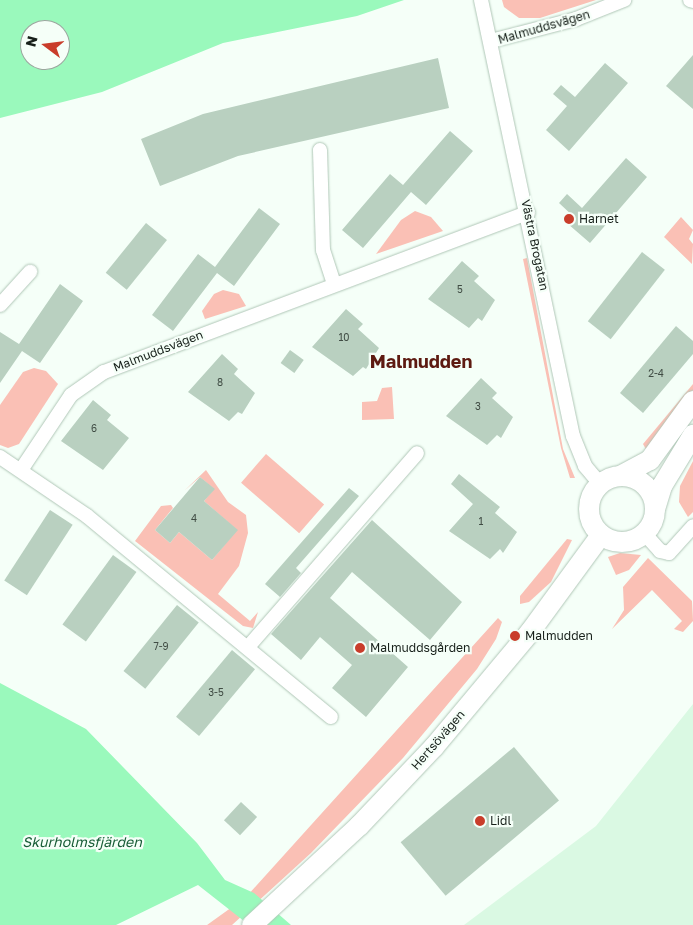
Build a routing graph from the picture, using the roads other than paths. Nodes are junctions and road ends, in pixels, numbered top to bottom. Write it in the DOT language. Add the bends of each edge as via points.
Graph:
graph roads {
  1 [pos="481,0"];
  2 [pos="624,0"];
  3 [pos="491,41"];
  4 [pos="320,150"];
  5 [pos="528,213"];
  6 [pos="30,272"];
  7 [pos="334,284"];
  8 [pos="0,305"];
  9 [pos="693,401"];
  10 [pos="693,435"];
  11 [pos="417,453"];
  12 [pos="0,457"];
  13 [pos="21,470"];
  14 [pos="620,476"];
  15 [pos="600,484"];
  16 [pos="655,509"];
  17 [pos="693,526"];
  18 [pos="644,534"];
  19 [pos="601,535"];
  20 [pos="248,647"];
  21 [pos="331,717"];
  22 [pos="252,925"];
  1 -- 3 [label="street, Västra Brogatan"];
  2 -- 3 [label="street, Malmuddsvägen" via="576,19"];
  3 -- 5 [label="street, Västra Brogatan"];
  4 -- 7 [label="street" via="323,250"];
  5 -- 7 [label="street, Malmuddsvägen"];
  5 -- 15 [label="street, Västra Brogatan" via="573,436 585,466"];
  6 -- 8 [label="street"];
  7 -- 13 [label="street, Malmuddsvägen" via="83,384"];
  9 -- 14 [label="main road" via="650,460"];
  10 -- 16 [label="main road" via="662,486"];
  11 -- 20 [label="street" via="303,578"];
  12 -- 13 [label="street"];
  13 -- 20 [label="street" via="88,516"];
  14 -- 15 [label="main road"];
  14 -- 16 [label="main road" via="645,485"];
  15 -- 19 [label="main road" via="591,497 589,514"];
  16 -- 18 [label="main road"];
  17 -- 18 [label="street" via="669,553 660,550"];
  18 -- 19 [label="main road" via="628,542"];
  19 -- 22 [label="main road, Hertsövägen" via="530,632 434,747"];
  20 -- 21 [label="street"];
}
